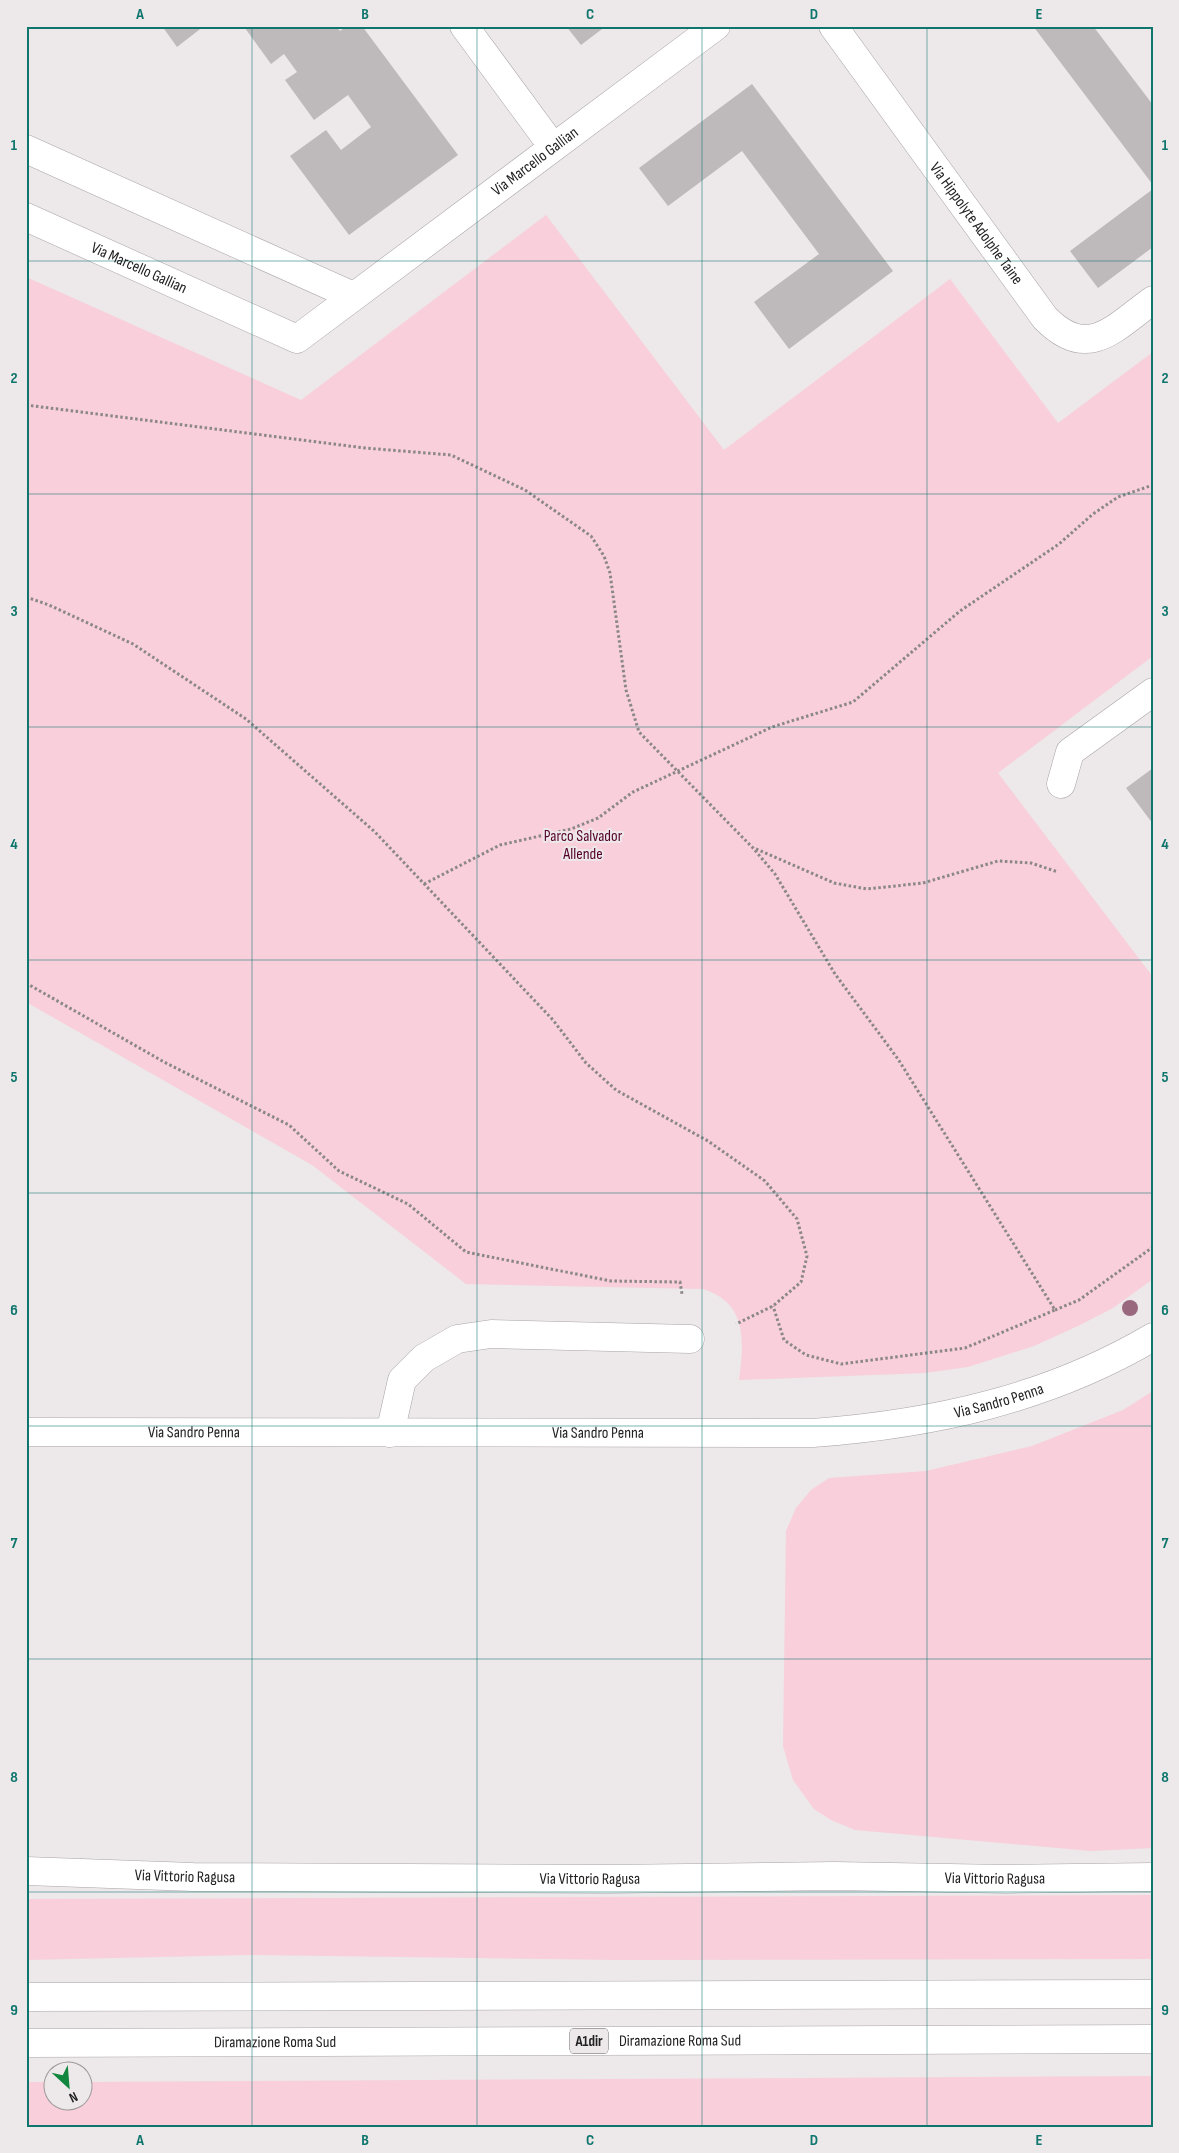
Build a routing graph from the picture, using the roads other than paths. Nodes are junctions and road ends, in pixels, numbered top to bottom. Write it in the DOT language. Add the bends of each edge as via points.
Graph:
graph roads {
  1 [pos="464,26"];
  2 [pos="716,26"];
  3 [pos="833,26"];
  4 [pos="553,147"];
  5 [pos="26,149"];
  6 [pos="26,218"];
  7 [pos="353,296"];
  8 [pos="1153,300"];
  9 [pos="1153,692"];
  10 [pos="1061,784"];
  11 [pos="1153,1338"];
  12 [pos="690,1339"];
  13 [pos="26,1432"];
  14 [pos="390,1433"];
  15 [pos="26,1872"];
  16 [pos="1153,1877"];
  17 [pos="1153,1994"];
  18 [pos="26,1997"];
  19 [pos="1153,2039"];
  20 [pos="26,2043"];
  1 -- 4 [label="main road"];
  2 -- 4 [label="main road, Via Marcello Gallian"];
  3 -- 8 [label="main road, Via Hippolyte Adolphe Taine" via="1045,318 1058,331 1072,338 1093,340"];
  4 -- 7 [label="main road, Via Marcello Gallian"];
  5 -- 7 [label="main road"];
  6 -- 7 [label="main road, Via Marcello Gallian" via="297,339"];
  9 -- 10 [label="main road" via="1070,752"];
  11 -- 14 [label="main road, Via Sandro Penna" via="1096,1368 1018,1397 983,1408 876,1428 813,1433"];
  12 -- 14 [label="main road" via="491,1334 457,1340 424,1358 402,1380"];
  13 -- 14 [label="main road, Via Sandro Penna"];
  15 -- 16 [label="main road, Via Vittorio Ragusa" via="193,1877 599,1879"];
  17 -- 18 [label="main road"];
  19 -- 20 [label="main road, Diramazione Roma Sud / A1dir"];
}
